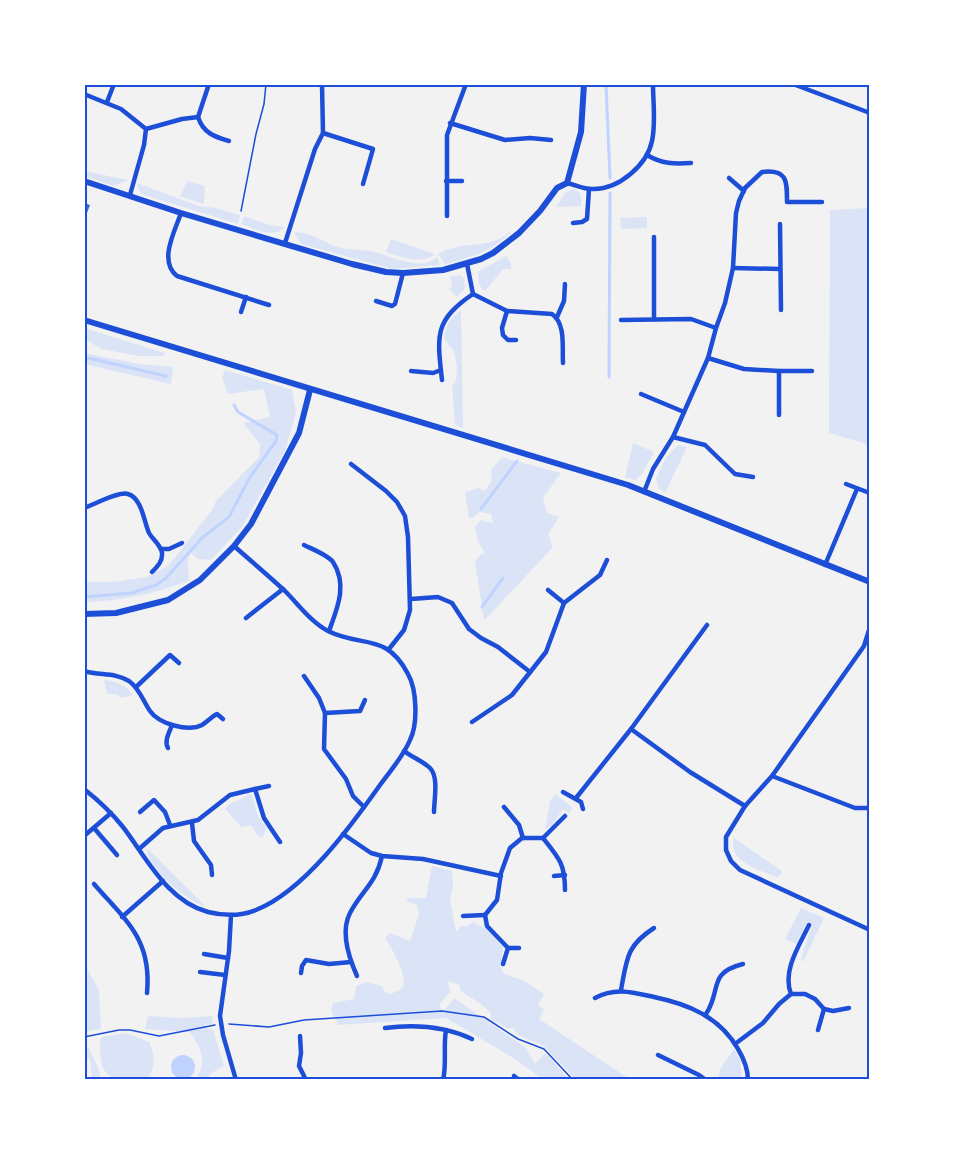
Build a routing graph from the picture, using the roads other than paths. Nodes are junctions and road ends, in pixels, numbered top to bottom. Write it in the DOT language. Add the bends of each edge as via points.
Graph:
graph roads {
  1 [pos="114,84"];
  2 [pos="209,84"];
  3 [pos="322,84"];
  4 [pos="466,84"];
  5 [pos="584,84"];
  6 [pos="653,84"];
  7 [pos="793,84"];
  8 [pos="84,94"];
  9 [pos="107,102"];
  10 [pos="870,113"];
  11 [pos="198,117"];
  12 [pos="450,123"];
  13 [pos="146,129"];
  14 [pos="323,133"];
  15 [pos="551,140"];
  16 [pos="230,141"];
  17 [pos="647,155"];
  18 [pos="691,163"];
  19 [pos="729,178"];
  20 [pos="84,181"];
  21 [pos="446,181"];
  22 [pos="462,181"];
  23 [pos="567,183"];
  24 [pos="363,184"];
  25 [pos="589,189"];
  26 [pos="744,191"];
  27 [pos="130,195"];
  28 [pos="822,202"];
  29 [pos="181,213"];
  30 [pos="447,216"];
  31 [pos="573,223"];
  32 [pos="780,224"];
  33 [pos="654,237"];
  34 [pos="285,243"];
  35 [pos="467,264"];
  36 [pos="733,268"];
  37 [pos="780,269"];
  38 [pos="403,273"];
  39 [pos="565,284"];
  40 [pos="473,294"];
  41 [pos="246,297"];
  42 [pos="376,302"];
  43 [pos="269,304"];
  44 [pos="781,310"];
  45 [pos="507,311"];
  46 [pos="241,312"];
  47 [pos="557,317"];
  48 [pos="654,319"];
  49 [pos="84,320"];
  50 [pos="621,320"];
  51 [pos="716,328"];
  52 [pos="516,340"];
  53 [pos="708,358"];
  54 [pos="563,363"];
  55 [pos="441,370"];
  56 [pos="411,371"];
  57 [pos="779,371"];
  58 [pos="812,371"];
  59 [pos="442,380"];
  60 [pos="310,390"];
  61 [pos="641,394"];
  62 [pos="684,412"];
  63 [pos="779,415"];
  64 [pos="673,437"];
  65 [pos="351,464"];
  66 [pos="753,477"];
  67 [pos="846,484"];
  68 [pos="857,489"];
  69 [pos="644,492"];
  70 [pos="867,492"];
  71 [pos="84,508"];
  72 [pos="182,543"];
  73 [pos="304,544"];
  74 [pos="234,546"];
  75 [pos="162,549"];
  76 [pos="607,560"];
  77 [pos="825,565"];
  78 [pos="152,572"];
  79 [pos="870,582"];
  80 [pos="283,589"];
  81 [pos="548,590"];
  82 [pos="411,599"];
  83 [pos="564,603"];
  84 [pos="84,614"];
  85 [pos="246,618"];
  86 [pos="707,625"];
  87 [pos="870,627"];
  88 [pos="329,632"];
  89 [pos="389,649"];
  90 [pos="165,650"];
  91 [pos="170,655"];
  92 [pos="179,663"];
  93 [pos="84,671"];
  94 [pos="530,672"];
  95 [pos="304,676"];
  96 [pos="136,687"];
  97 [pos="365,700"];
  98 [pos="325,713"];
  99 [pos="223,719"];
  100 [pos="472,722"];
  101 [pos="172,725"];
  102 [pos="631,729"];
  103 [pos="168,748"];
  104 [pos="405,751"];
  105 [pos="772,776"];
  106 [pos="269,786"];
  107 [pos="84,789"];
  108 [pos="255,789"];
  109 [pos="563,792"];
  110 [pos="576,798"];
  111 [pos="745,806"];
  112 [pos="364,807"];
  113 [pos="504,807"];
  114 [pos="870,808"];
  115 [pos="583,809"];
  116 [pos="140,812"];
  117 [pos="434,812"];
  118 [pos="111,813"];
  119 [pos="565,816"];
  120 [pos="192,823"];
  121 [pos="170,825"];
  122 [pos="94,828"];
  123 [pos="344,834"];
  124 [pos="84,836"];
  125 [pos="523,838"];
  126 [pos="543,838"];
  127 [pos="280,842"];
  128 [pos="139,849"];
  129 [pos="117,855"];
  130 [pos="382,856"];
  131 [pos="212,875"];
  132 [pos="565,875"];
  133 [pos="501,876"];
  134 [pos="554,876"];
  135 [pos="163,881"];
  136 [pos="94,884"];
  137 [pos="565,890"];
  138 [pos="231,915"];
  139 [pos="485,915"];
  140 [pos="463,916"];
  141 [pos="122,917"];
  142 [pos="809,925"];
  143 [pos="654,928"];
  144 [pos="870,930"];
  145 [pos="508,948"];
  146 [pos="519,948"];
  147 [pos="204,954"];
  148 [pos="228,958"];
  149 [pos="351,962"];
  150 [pos="503,964"];
  151 [pos="743,964"];
  152 [pos="200,972"];
  153 [pos="301,973"];
  154 [pos="225,975"];
  155 [pos="357,976"];
  156 [pos="621,990"];
  157 [pos="147,993"];
  158 [pos="790,994"];
  159 [pos="595,998"];
  160 [pos="849,1008"];
  161 [pos="824,1010"];
  162 [pos="706,1014"];
  163 [pos="384,1028"];
  164 [pos="446,1030"];
  165 [pos="818,1030"];
  166 [pos="300,1036"];
  167 [pos="472,1039"];
  168 [pos="735,1044"];
  169 [pos="658,1055"];
  170 [pos="514,1076"];
  171 [pos="236,1080"];
  172 [pos="306,1080"];
  173 [pos="443,1080"];
  174 [pos="519,1080"];
  175 [pos="706,1080"];
  176 [pos="748,1080"];
  1 -- 9 [label="street"];
  2 -- 11 [label="street"];
  3 -- 14 [label="street"];
  4 -- 12 [label="street"];
  5 -- 23 [label="street" via="581,132"];
  6 -- 17 [label="street" via="652,140"];
  7 -- 10 [label="street"];
  8 -- 9 [label="street"];
  9 -- 13 [label="street"];
  11 -- 13 [label="street"];
  11 -- 16 [label="street" via="212,136"];
  12 -- 15 [label="street" via="505,140"];
  12 -- 21 [label="street"];
  13 -- 27 [label="street"];
  14 -- 24 [label="street" via="373,149"];
  14 -- 34 [label="street"];
  17 -- 18 [label="street" via="668,164"];
  17 -- 25 [label="street" via="628,175 604,188"];
  19 -- 26 [label="street"];
  20 -- 27 [label="street"];
  21 -- 22 [label="street"];
  21 -- 30 [label="street"];
  23 -- 25 [label="street"];
  23 -- 35 [label="street" via="557,188 507,243"];
  25 -- 31 [label="street" via="587,219"];
  26 -- 28 [label="street" via="762,172 776,172 786,180 787,202"];
  26 -- 36 [label="street" via="736,213"];
  27 -- 29 [label="street"];
  29 -- 34 [label="street"];
  29 -- 41 [label="street" via="168,255 171,271"];
  32 -- 37 [label="street"];
  33 -- 48 [label="street"];
  34 -- 38 [label="street" via="368,268"];
  35 -- 38 [label="street"];
  35 -- 40 [label="street"];
  36 -- 37 [label="street"];
  36 -- 51 [label="street"];
  37 -- 44 [label="street"];
  38 -- 42 [label="street" via="394,304"];
  39 -- 47 [label="street" via="564,301"];
  40 -- 45 [label="street"];
  40 -- 55 [label="street" via="441,326"];
  41 -- 43 [label="street"];
  41 -- 46 [label="street"];
  45 -- 47 [label="street"];
  45 -- 52 [label="street" via="503,335"];
  47 -- 54 [label="street" via="561,324"];
  48 -- 50 [label="street"];
  48 -- 51 [label="street" via="691,319"];
  49 -- 60 [label="street"];
  51 -- 53 [label="street"];
  53 -- 57 [label="street" via="744,369"];
  53 -- 62 [label="street"];
  55 -- 56 [label="street"];
  55 -- 59 [label="street"];
  57 -- 58 [label="street"];
  57 -- 63 [label="street"];
  60 -- 69 [label="street"];
  60 -- 74 [label="street" via="299,433 251,524"];
  61 -- 62 [label="street"];
  62 -- 64 [label="street"];
  64 -- 66 [label="street" via="705,446 735,474"];
  64 -- 69 [label="street"];
  65 -- 82 [label="street" via="386,490 405,516"];
  67 -- 68 [label="street"];
  68 -- 70 [label="street"];
  68 -- 77 [label="street"];
  69 -- 77 [label="street"];
  71 -- 75 [label="street" via="128,494 138,503 150,535"];
  72 -- 75 [label="street"];
  73 -- 88 [label="street" via="332,561 341,583 340,600"];
  74 -- 80 [label="street"];
  74 -- 84 [label="street" via="200,580 168,600 116,614"];
  75 -- 78 [label="street" via="160,563"];
  76 -- 83 [label="street" via="600,574"];
  77 -- 79 [label="street"];
  80 -- 85 [label="street"];
  80 -- 88 [label="street"];
  81 -- 83 [label="street"];
  82 -- 89 [label="street" via="404,630"];
  82 -- 94 [label="street" via="438,597 453,604 469,629"];
  83 -- 94 [label="street" via="546,652"];
  86 -- 102 [label="street"];
  87 -- 105 [label="street" via="864,646"];
  88 -- 89 [label="street"];
  89 -- 104 [label="street" via="410,677 415,703 416,719"];
  90 -- 91 [label="street"];
  91 -- 92 [label="street"];
  91 -- 96 [label="street"];
  93 -- 96 [label="street" via="117,675"];
  94 -- 100 [label="street" via="512,695"];
  95 -- 98 [label="street"];
  96 -- 101 [label="street" via="152,714"];
  97 -- 98 [label="street" via="360,711"];
  98 -- 112 [label="street" via="324,749"];
  99 -- 101 [label="street" via="217,714 201,726"];
  101 -- 103 [label="street"];
  102 -- 110 [label="street"];
  102 -- 111 [label="street"];
  104 -- 112 [label="street"];
  104 -- 117 [label="street" via="432,772"];
  105 -- 111 [label="street"];
  105 -- 114 [label="street" via="855,808"];
  106 -- 108 [label="street"];
  107 -- 118 [label="street"];
  108 -- 120 [label="street" via="231,795"];
  108 -- 127 [label="street" via="264,818"];
  109 -- 110 [label="street"];
  110 -- 115 [label="street"];
  111 -- 144 [label="street" via="726,837 730,861 740,870"];
  112 -- 123 [label="street"];
  113 -- 125 [label="street" via="519,825"];
  116 -- 121 [label="street" via="154,800"];
  118 -- 122 [label="street"];
  118 -- 128 [label="street"];
  119 -- 126 [label="street"];
  120 -- 121 [label="street"];
  120 -- 131 [label="street" via="194,841 211,865"];
  121 -- 128 [label="street"];
  122 -- 124 [label="street"];
  122 -- 129 [label="street"];
  123 -- 130 [label="street"];
  123 -- 138 [label="street" via="274,900 256,910"];
  125 -- 126 [label="street"];
  125 -- 133 [label="street" via="510,848"];
  126 -- 132 [label="street" via="562,861"];
  128 -- 135 [label="street"];
  130 -- 133 [label="street" via="427,860"];
  130 -- 149 [label="street" via="374,880 346,925"];
  132 -- 134 [label="street"];
  132 -- 137 [label="street"];
  133 -- 139 [label="street" via="497,900"];
  135 -- 138 [label="street" via="199,909"];
  135 -- 141 [label="street"];
  136 -- 141 [label="street"];
  138 -- 148 [label="street"];
  139 -- 140 [label="street"];
  139 -- 145 [label="street" via="487,926"];
  141 -- 157 [label="street" via="137,935 146,955"];
  142 -- 158 [label="street" via="791,965"];
  143 -- 156 [label="street" via="640,937 630,951"];
  145 -- 146 [label="street"];
  145 -- 150 [label="street"];
  147 -- 148 [label="street"];
  148 -- 154 [label="street"];
  149 -- 153 [label="street" via="306,960"];
  149 -- 155 [label="street"];
  151 -- 162 [label="street" via="721,974"];
  152 -- 154 [label="street"];
  154 -- 171 [label="street" via="221,1024"];
  156 -- 159 [label="street"];
  156 -- 162 [label="street"];
  158 -- 161 [label="street" via="805,994"];
  158 -- 168 [label="street" via="763,1023"];
  160 -- 161 [label="street"];
  161 -- 165 [label="street"];
  162 -- 168 [label="street"];
  163 -- 164 [label="street" via="409,1025"];
  164 -- 167 [label="street"];
  164 -- 173 [label="street"];
  166 -- 172 [label="street" via="299,1066"];
  168 -- 176 [label="street" via="747,1066"];
  169 -- 175 [label="street"];
  170 -- 174 [label="street"];
}
